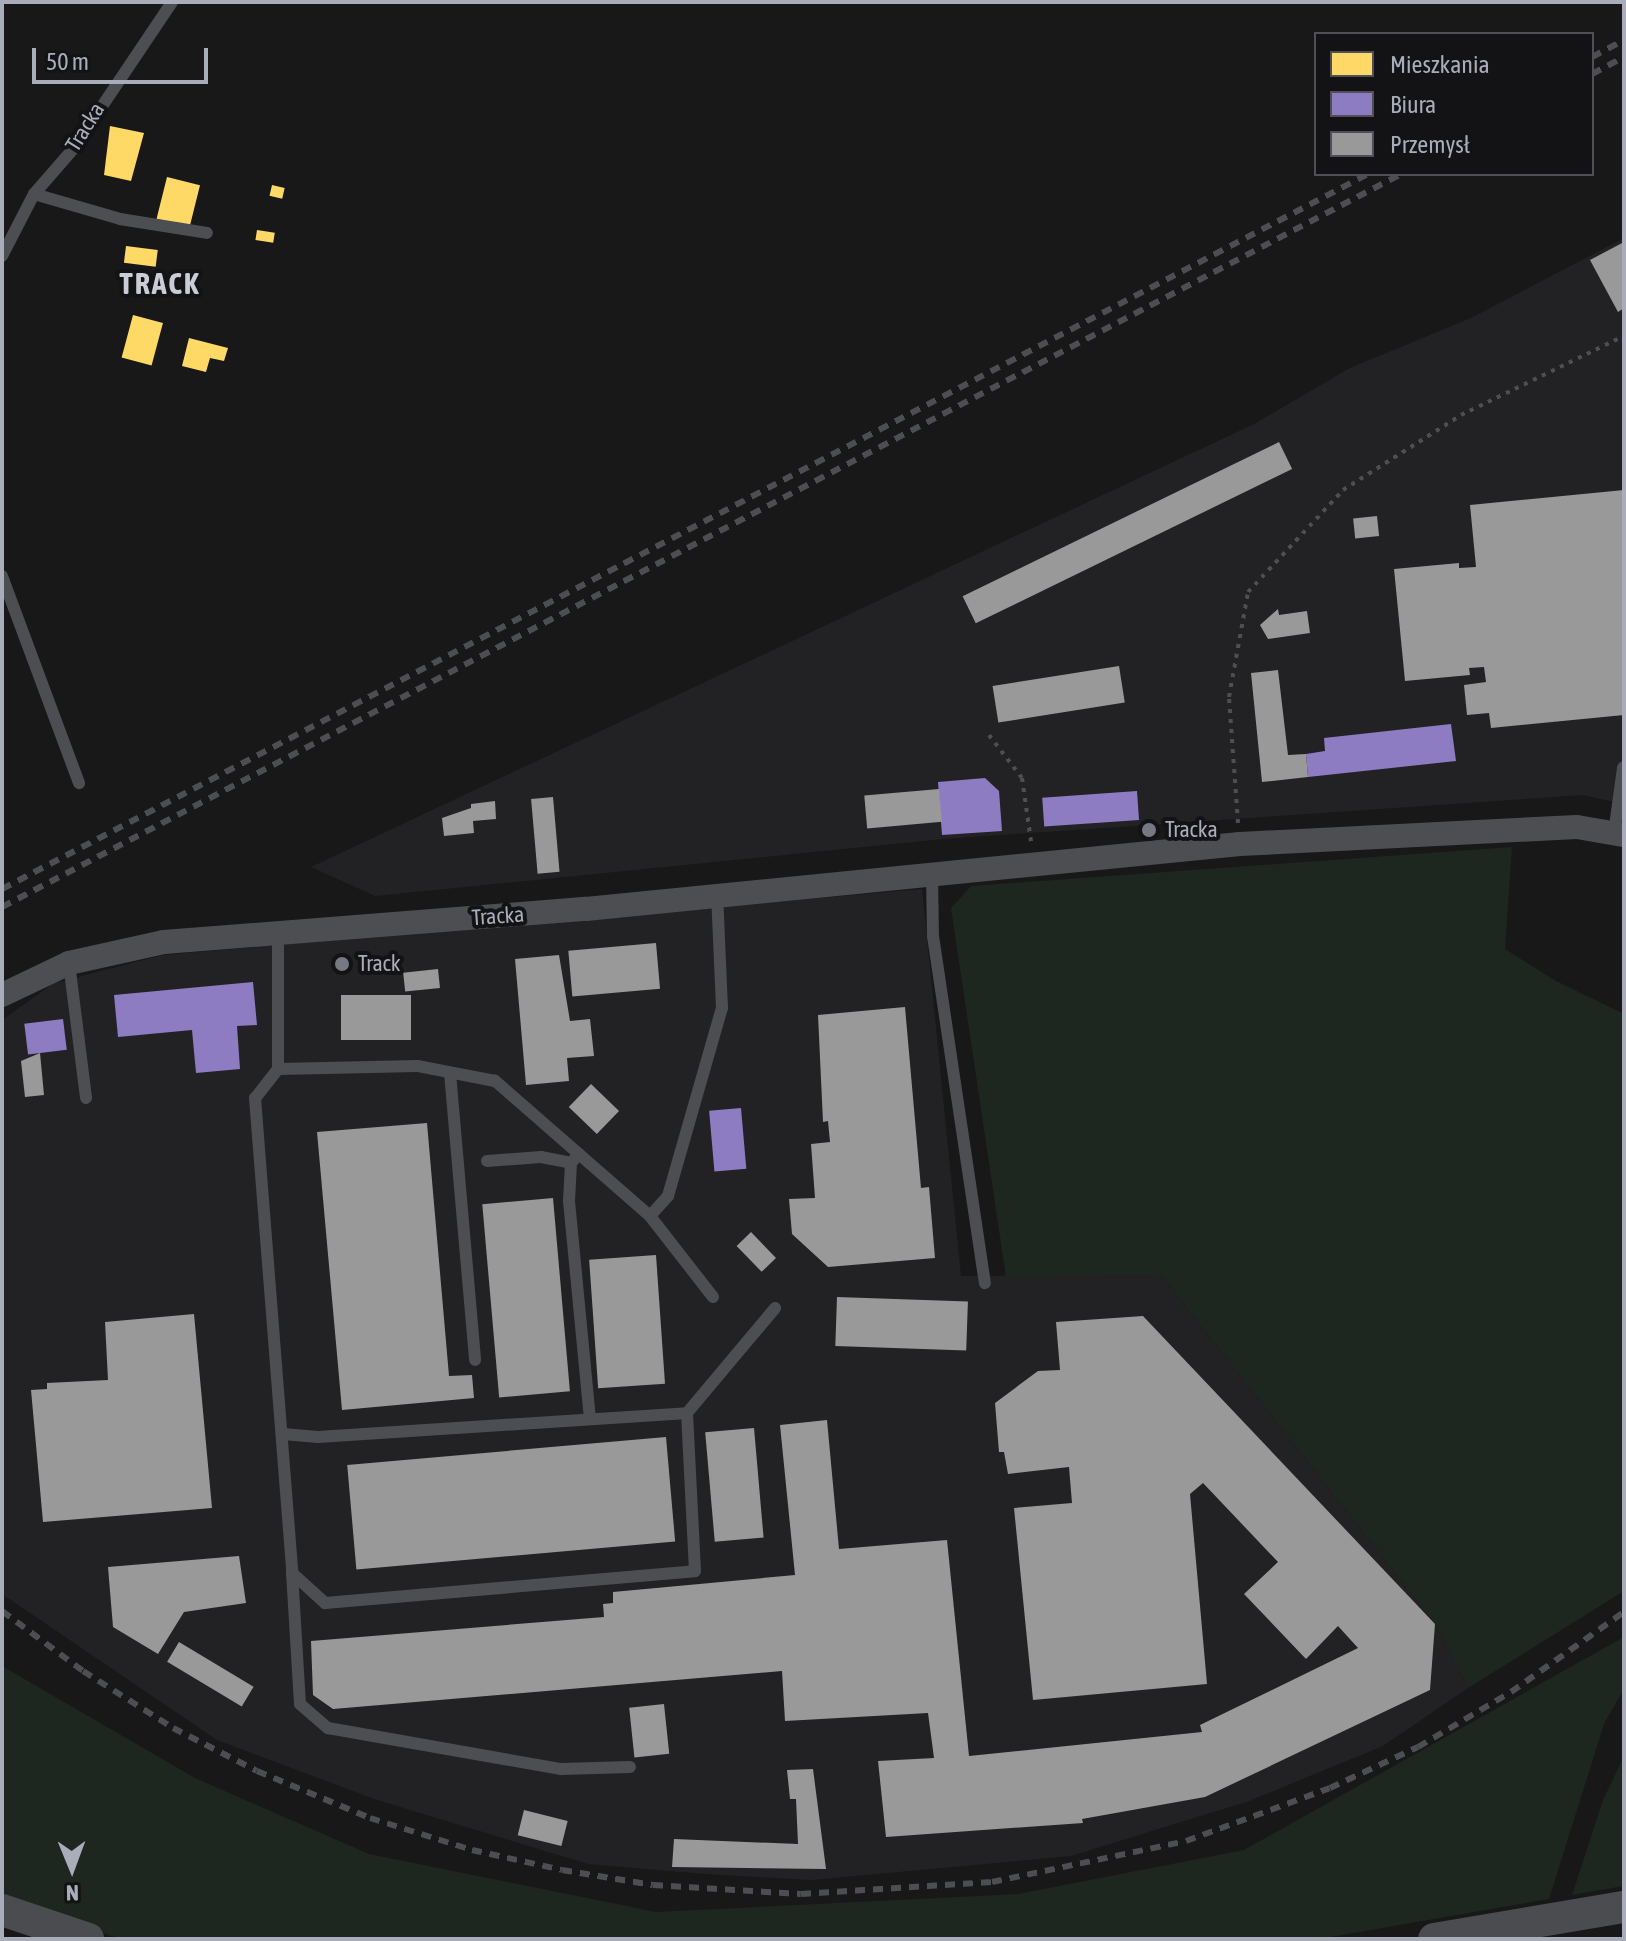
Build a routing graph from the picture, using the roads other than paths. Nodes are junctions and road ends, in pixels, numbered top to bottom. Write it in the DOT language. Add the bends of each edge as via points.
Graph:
graph roads {
  1 [pos="172,2"];
  2 [pos="34,194"];
  3 [pos="207,233"];
  4 [pos="2,256"];
  5 [pos="2,576"];
  6 [pos="1623,768"];
  7 [pos="79,783"];
  8 [pos="1619,834"];
  9 [pos="932,874"];
  10 [pos="717,893"];
  11 [pos="278,932"];
  12 [pos="69,963"];
  13 [pos="2,995"];
  14 [pos="278,1069"];
  15 [pos="450,1073"];
  16 [pos="86,1098"];
  17 [pos="575,1159"];
  18 [pos="487,1161"];
  19 [pos="650,1216"];
  20 [pos="985,1283"];
  21 [pos="713,1297"];
  22 [pos="775,1308"];
  23 [pos="475,1360"];
  24 [pos="687,1413"];
  25 [pos="590,1418"];
  26 [pos="283,1434"];
  27 [pos="292,1573"];
  28 [pos="630,1767"];
  29 [pos="1624,1907"];
  30 [pos="2,1910"];
  31 [pos="88,1939"];
  32 [pos="1434,1939"];
  1 -- 2 [label="lane, Tracka" via="74,148"];
  2 -- 3 [label="lane" via="120,219"];
  2 -- 4 [label="lane, Tracka"];
  5 -- 7 [label="lane"];
  6 -- 8 [label="lane"];
  8 -- 9 [label="street, Tracka" via="1577,827 1240,844"];
  9 -- 10 [label="street, Tracka"];
  9 -- 20 [label="lane" via="933,936"];
  10 -- 11 [label="street, Tracka" via="586,909"];
  10 -- 19 [label="lane" via="722,1008 668,1196"];
  11 -- 12 [label="street, Tracka" via="164,942"];
  11 -- 14 [label="lane"];
  12 -- 13 [label="street, Tracka"];
  12 -- 16 [label="lane"];
  14 -- 15 [label="lane" via="418,1066"];
  14 -- 26 [label="lane" via="255,1098"];
  15 -- 17 [label="lane" via="495,1081"];
  15 -- 23 [label="lane"];
  17 -- 18 [label="lane"];
  17 -- 19 [label="lane"];
  17 -- 25 [label="lane" via="569,1201"];
  19 -- 21 [label="lane"];
  22 -- 24 [label="lane"];
  24 -- 25 [label="lane"];
  24 -- 27 [label="lane" via="695,1571 325,1603"];
  25 -- 26 [label="lane" via="318,1437"];
  26 -- 27 [label="lane"];
  27 -- 28 [label="lane" via="300,1704 328,1728 561,1769"];
  29 -- 32 [label="street"];
  30 -- 31 [label="street"];
}
